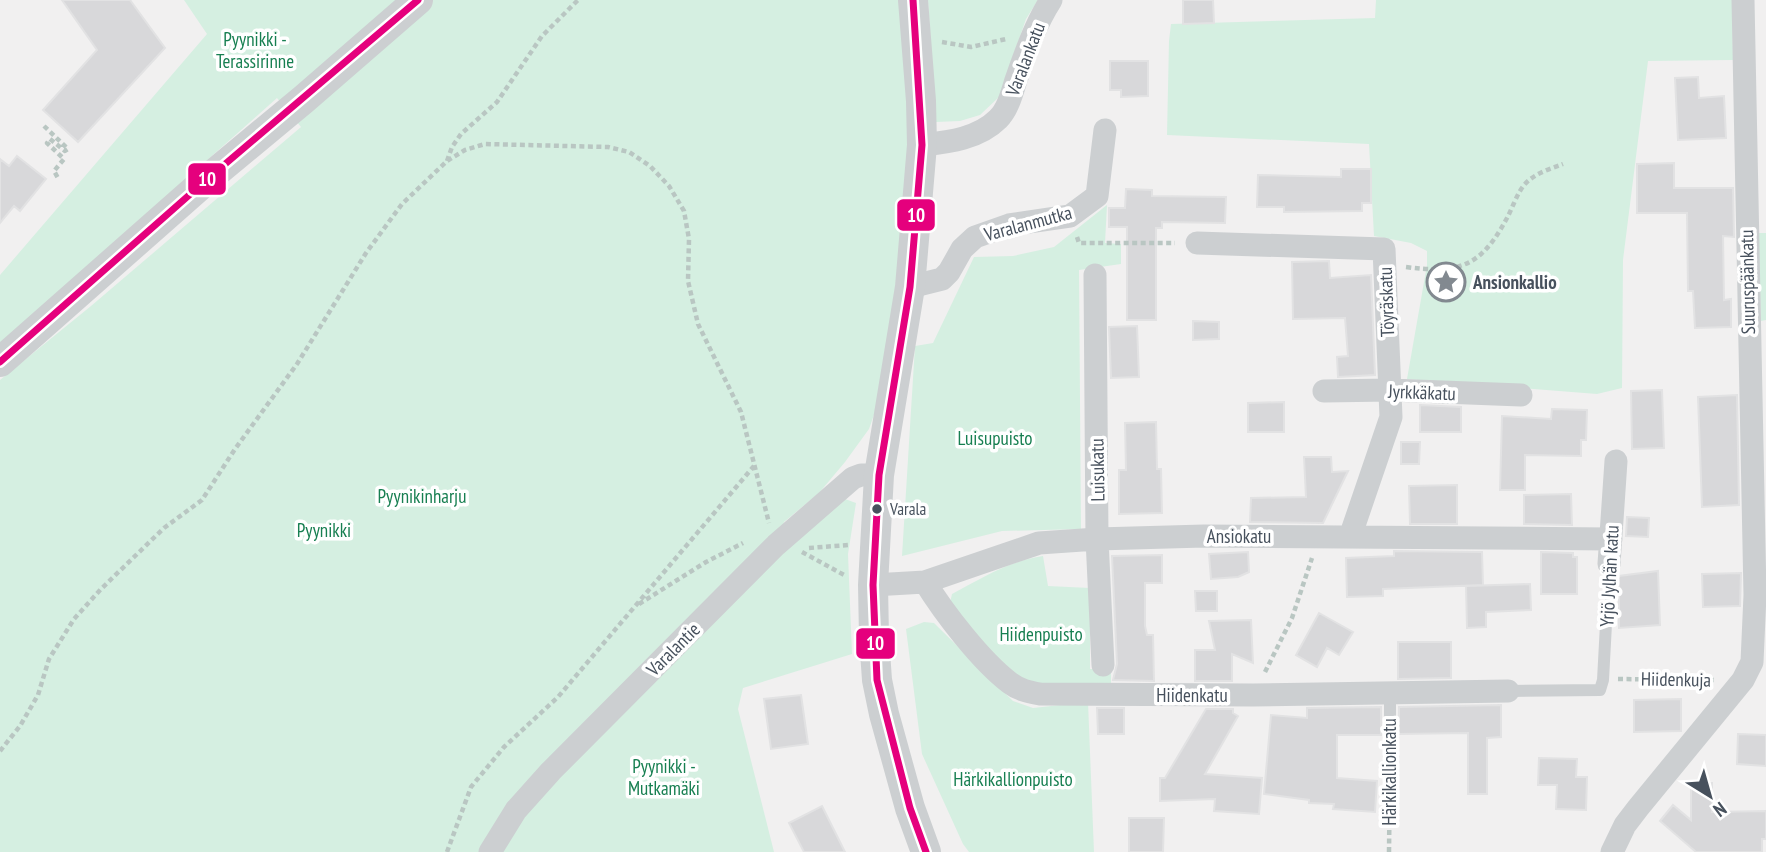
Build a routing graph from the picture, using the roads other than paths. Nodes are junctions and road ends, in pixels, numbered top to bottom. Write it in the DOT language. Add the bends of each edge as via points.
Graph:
graph roads {
  1 [pos="418,0"];
  2 [pos="913,0"];
  3 [pos="1051,0"];
  4 [pos="1743,0"];
  5 [pos="1105,130"];
  6 [pos="922,145"];
  7 [pos="1197,243"];
  8 [pos="1095,275"];
  9 [pos="910,287"];
  10 [pos="0,362"];
  11 [pos="1390,390"];
  12 [pos="1324,391"];
  13 [pos="1521,395"];
  14 [pos="1616,461"];
  15 [pos="878,475"];
  16 [pos="1350,537"];
  17 [pos="1611,538"];
  18 [pos="1097,539"];
  19 [pos="1609,564"];
  20 [pos="863,582"];
  21 [pos="925,582"];
  22 [pos="1606,624"];
  23 [pos="1103,665"];
  24 [pos="1508,691"];
  25 [pos="1390,692"];
  26 [pos="1390,752"];
  27 [pos="490,852"];
  28 [pos="926,852"];
  29 [pos="1612,852"];
  1 -- 10 [label="street"];
  2 -- 6 [label="street"];
  3 -- 6 [label="street, Varalankatu" via="998,119 953,142"];
  4 -- 29 [label="street, Suuruspäänkatu" via="1755,595 1752,662 1743,680 1625,825"];
  5 -- 9 [label="street, Varalanmutka" via="1097,196 1070,216 1009,225 975,237 942,279"];
  6 -- 9 [label="street"];
  7 -- 11 [label="street, Töyräskatu" via="1384,249"];
  8 -- 18 [label="street, Luisukatu"];
  9 -- 15 [label="street"];
  11 -- 12 [label="street, Jyrkkäkatu"];
  11 -- 13 [label="street, Jyrkkäkatu"];
  11 -- 16 [label="street, Töyräskatu" via="1391,417"];
  14 -- 17 [label="street, Yrjö Jylhän katu"];
  15 -- 20 [label="street"];
  15 -- 27 [label="street, Varalantie" via="853,478 776,545 551,771 516,810"];
  16 -- 17 [label="street, Ansiokatu"];
  16 -- 18 [label="street, Ansiokatu"];
  17 -- 19 [label="street, Yrjö Jylhän katu"];
  18 -- 21 [label="street, Ansiokatu" via="1039,543"];
  18 -- 23 [label="street, Luisukatu"];
  20 -- 21 [label="street, Ansiokatu"];
  20 -- 28 [label="street" via="877,680 895,756"];
  21 -- 25 [label="street, Hiidenkatu" via="943,611 994,668 1025,692"];
  22 -- 24 [label="lane, Yrjö Jylhän katu" via="1600,690"];
  24 -- 25 [label="street, Hiidenkatu"];
  25 -- 26 [label="lane, Härkikallionkatu"];
}
